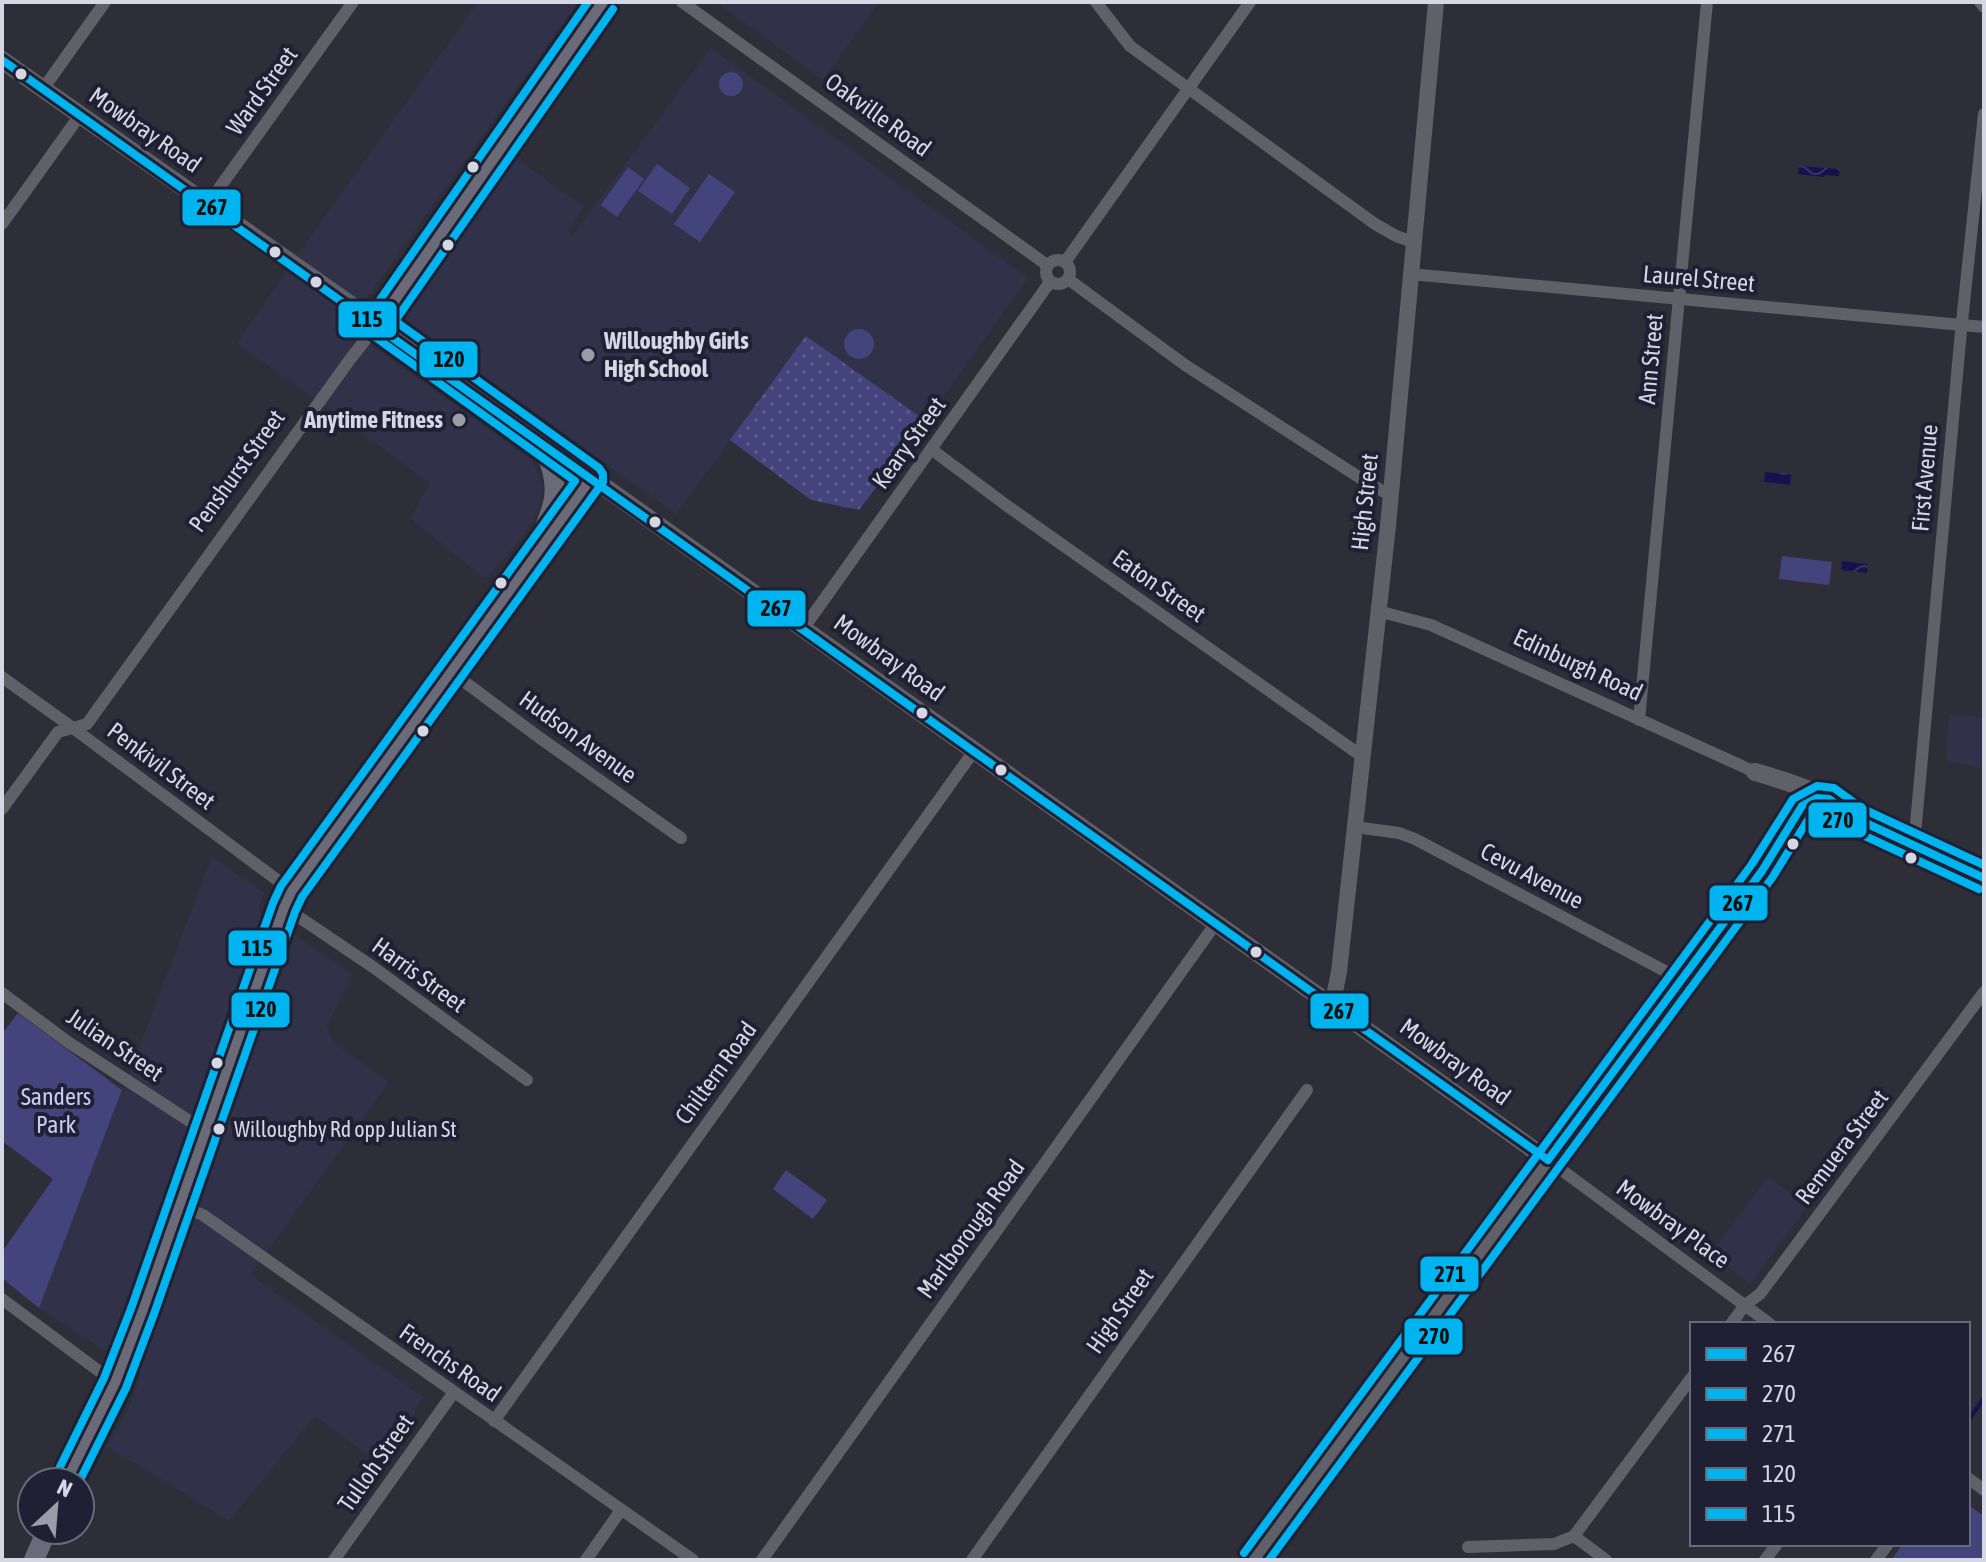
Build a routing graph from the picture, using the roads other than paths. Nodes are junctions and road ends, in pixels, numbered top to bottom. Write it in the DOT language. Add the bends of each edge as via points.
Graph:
graph roads {
  1 [pos="105,2"];
  2 [pos="353,2"];
  3 [pos="603,2"];
  4 [pos="682,2"];
  5 [pos="1096,2"];
  6 [pos="1250,2"];
  7 [pos="1436,2"];
  8 [pos="1707,2"];
  9 [pos="1980,2"];
  10 [pos="1984,7"];
  11 [pos="2,60"];
  12 [pos="43,89"];
  13 [pos="1190,89"];
  14 [pos="1984,114"];
  15 [pos="80,115"];
  16 [pos="207,205"];
  17 [pos="2,224"];
  18 [pos="1413,242"];
  19 [pos="1065,262"];
  20 [pos="1047,265"];
  21 [pos="1410,274"];
  22 [pos="1068,279"];
  23 [pos="1050,282"];
  24 [pos="1679,299"];
  25 [pos="378,324"];
  26 [pos="1962,325"];
  27 [pos="1984,327"];
  28 [pos="534,436"];
  29 [pos="931,449"];
  30 [pos="592,478"];
  31 [pos="1390,495"];
  32 [pos="542,547"];
  33 [pos="1378,611"];
  34 [pos="803,629"];
  35 [pos="450,671"];
  36 [pos="2,677"];
  37 [pos="1639,720"];
  38 [pos="73,728"];
  39 [pos="974,751"];
  40 [pos="1363,757"];
  41 [pos="1755,772"];
  42 [pos="1778,786"];
  43 [pos="1820,800"];
  44 [pos="2,809"];
  45 [pos="1849,817"];
  46 [pos="1793,820"];
  47 [pos="1355,827"];
  48 [pos="681,838"];
  49 [pos="1914,845"];
  50 [pos="1984,878"];
  51 [pos="288,899"];
  52 [pos="1216,923"];
  53 [pos="1682,980"];
  54 [pos="1984,992"];
  55 [pos="2,993"];
  56 [pos="1332,1006"];
  57 [pos="527,1080"];
  58 [pos="1307,1090"];
  59 [pos="207,1128"];
  60 [pos="1548,1160"];
  61 [pos="180,1206"];
  62 [pos="2,1299"];
  63 [pos="1745,1305"];
  64 [pos="1732,1322"];
  65 [pos="1767,1322"];
  66 [pos="1690,1380"];
  67 [pos="115,1383"];
  68 [pos="454,1392"];
  69 [pos="494,1421"];
  70 [pos="74,1466"];
  71 [pos="621,1510"];
  72 [pos="1574,1536"];
  73 [pos="1468,1547"];
  74 [pos="334,1560"];
  75 [pos="586,1560"];
  76 [pos="693,1560"];
  77 [pos="762,1560"];
  78 [pos="972,1560"];
  79 [pos="1254,1560"];
  80 [pos="1606,1560"];
  1 -- 12 [label="street"];
  2 -- 16 [label="street, Ward Street"];
  3 -- 25 [label="main road, Penshurst Street"];
  4 -- 20 [label="street, Oakville Road"];
  5 -- 13 [label="street" via="1130,46"];
  6 -- 13 [label="street"];
  7 -- 18 [label="street, High Street"];
  8 -- 24 [label="street, Ann Street"];
  9 -- 10 [label="street"];
  11 -- 12 [label="main road, Mowbray Road"];
  12 -- 15 [label="main road, Mowbray Road"];
  13 -- 18 [label="street" via="1375,224"];
  13 -- 19 [label="street"];
  14 -- 26 [label="street, First Avenue"];
  15 -- 16 [label="main road, Mowbray Road"];
  15 -- 17 [label="street"];
  16 -- 25 [label="main road, Mowbray Road"];
  18 -- 21 [label="street, High Street"];
  19 -- 20 [label="street"];
  19 -- 22 [label="street"];
  20 -- 23 [label="street"];
  21 -- 24 [label="street, Laurel Street"];
  21 -- 31 [label="street, High Street"];
  22 -- 23 [label="street"];
  22 -- 31 [label="street" via="1185,365"];
  23 -- 29 [label="street, Keary Street"];
  24 -- 26 [label="street, Laurel Street"];
  24 -- 37 [label="street, Ann Street"];
  25 -- 28 [label="main road, Mowbray Road"];
  25 -- 38 [label="street, Penshurst Street" via="87,724"];
  26 -- 27 [label="street, Laurel Street"];
  26 -- 49 [label="street, First Avenue"];
  28 -- 30 [label="main road, Mowbray Road"];
  28 -- 32 [label="main road" via="548,458 555,484"];
  29 -- 34 [label="street, Keary Street"];
  29 -- 40 [label="street, Eaton Street"];
  30 -- 32 [label="main road"];
  30 -- 34 [label="main road, Mowbray Road"];
  31 -- 33 [label="street, High Street"];
  32 -- 35 [label="main road"];
  33 -- 37 [label="street, Edinburgh Road" via="1431,625"];
  33 -- 40 [label="street, High Street"];
  34 -- 39 [label="main road, Mowbray Road"];
  35 -- 48 [label="street, Hudson Avenue"];
  35 -- 51 [label="main road"];
  36 -- 38 [label="street, Penkivil Street"];
  37 -- 41 [label="street, Edinburgh Road"];
  38 -- 44 [label="street, Penshurst Street" via="58,732"];
  38 -- 51 [label="street, Penkivil Street"];
  39 -- 52 [label="main road, Mowbray Road"];
  39 -- 69 [label="street, Chiltern Road"];
  40 -- 47 [label="street, High Street"];
  41 -- 42 [label="main road"];
  41 -- 43 [label="main road" via="1808,788"];
  42 -- 43 [label="main road"];
  42 -- 46 [label="main road" via="1793,801"];
  43 -- 45 [label="main road"];
  43 -- 46 [label="main road" via="1802,806"];
  45 -- 46 [label="main road" via="1815,813"];
  45 -- 49 [label="main road"];
  46 -- 53 [label="main road"];
  47 -- 53 [label="street, Cevu Avenue" via="1415,839"];
  47 -- 56 [label="street, High Street"];
  49 -- 50 [label="main road"];
  51 -- 57 [label="street, Harris Street"];
  51 -- 59 [label="main road"];
  52 -- 56 [label="main road, Mowbray Road"];
  52 -- 77 [label="street, Marlborough Road"];
  53 -- 60 [label="main road"];
  54 -- 63 [label="street, Remuera Street" via="1760,1294"];
  55 -- 59 [label="street, Julian Street" via="68,1042"];
  56 -- 60 [label="main road, Mowbray Road"];
  58 -- 78 [label="street, High Street"];
  59 -- 61 [label="main road"];
  60 -- 63 [label="street, Mowbray Place"];
  60 -- 79 [label="main road"];
  61 -- 67 [label="main road"];
  61 -- 68 [label="street, Frenchs Road" via="203,1215"];
  62 -- 67 [label="street"];
  63 -- 64 [label="street, Remuera Street"];
  63 -- 65 [label="street, Mowbray Place"];
  66 -- 72 [label="street"];
  67 -- 70 [label="main road"];
  68 -- 69 [label="street, Frenchs Road"];
  68 -- 74 [label="street, Tulloh Street"];
  69 -- 71 [label="street, Frenchs Road"];
  71 -- 75 [label="street"];
  71 -- 76 [label="street, Frenchs Road"];
  72 -- 73 [label="street" via="1554,1544"];
  72 -- 80 [label="street"];
}
